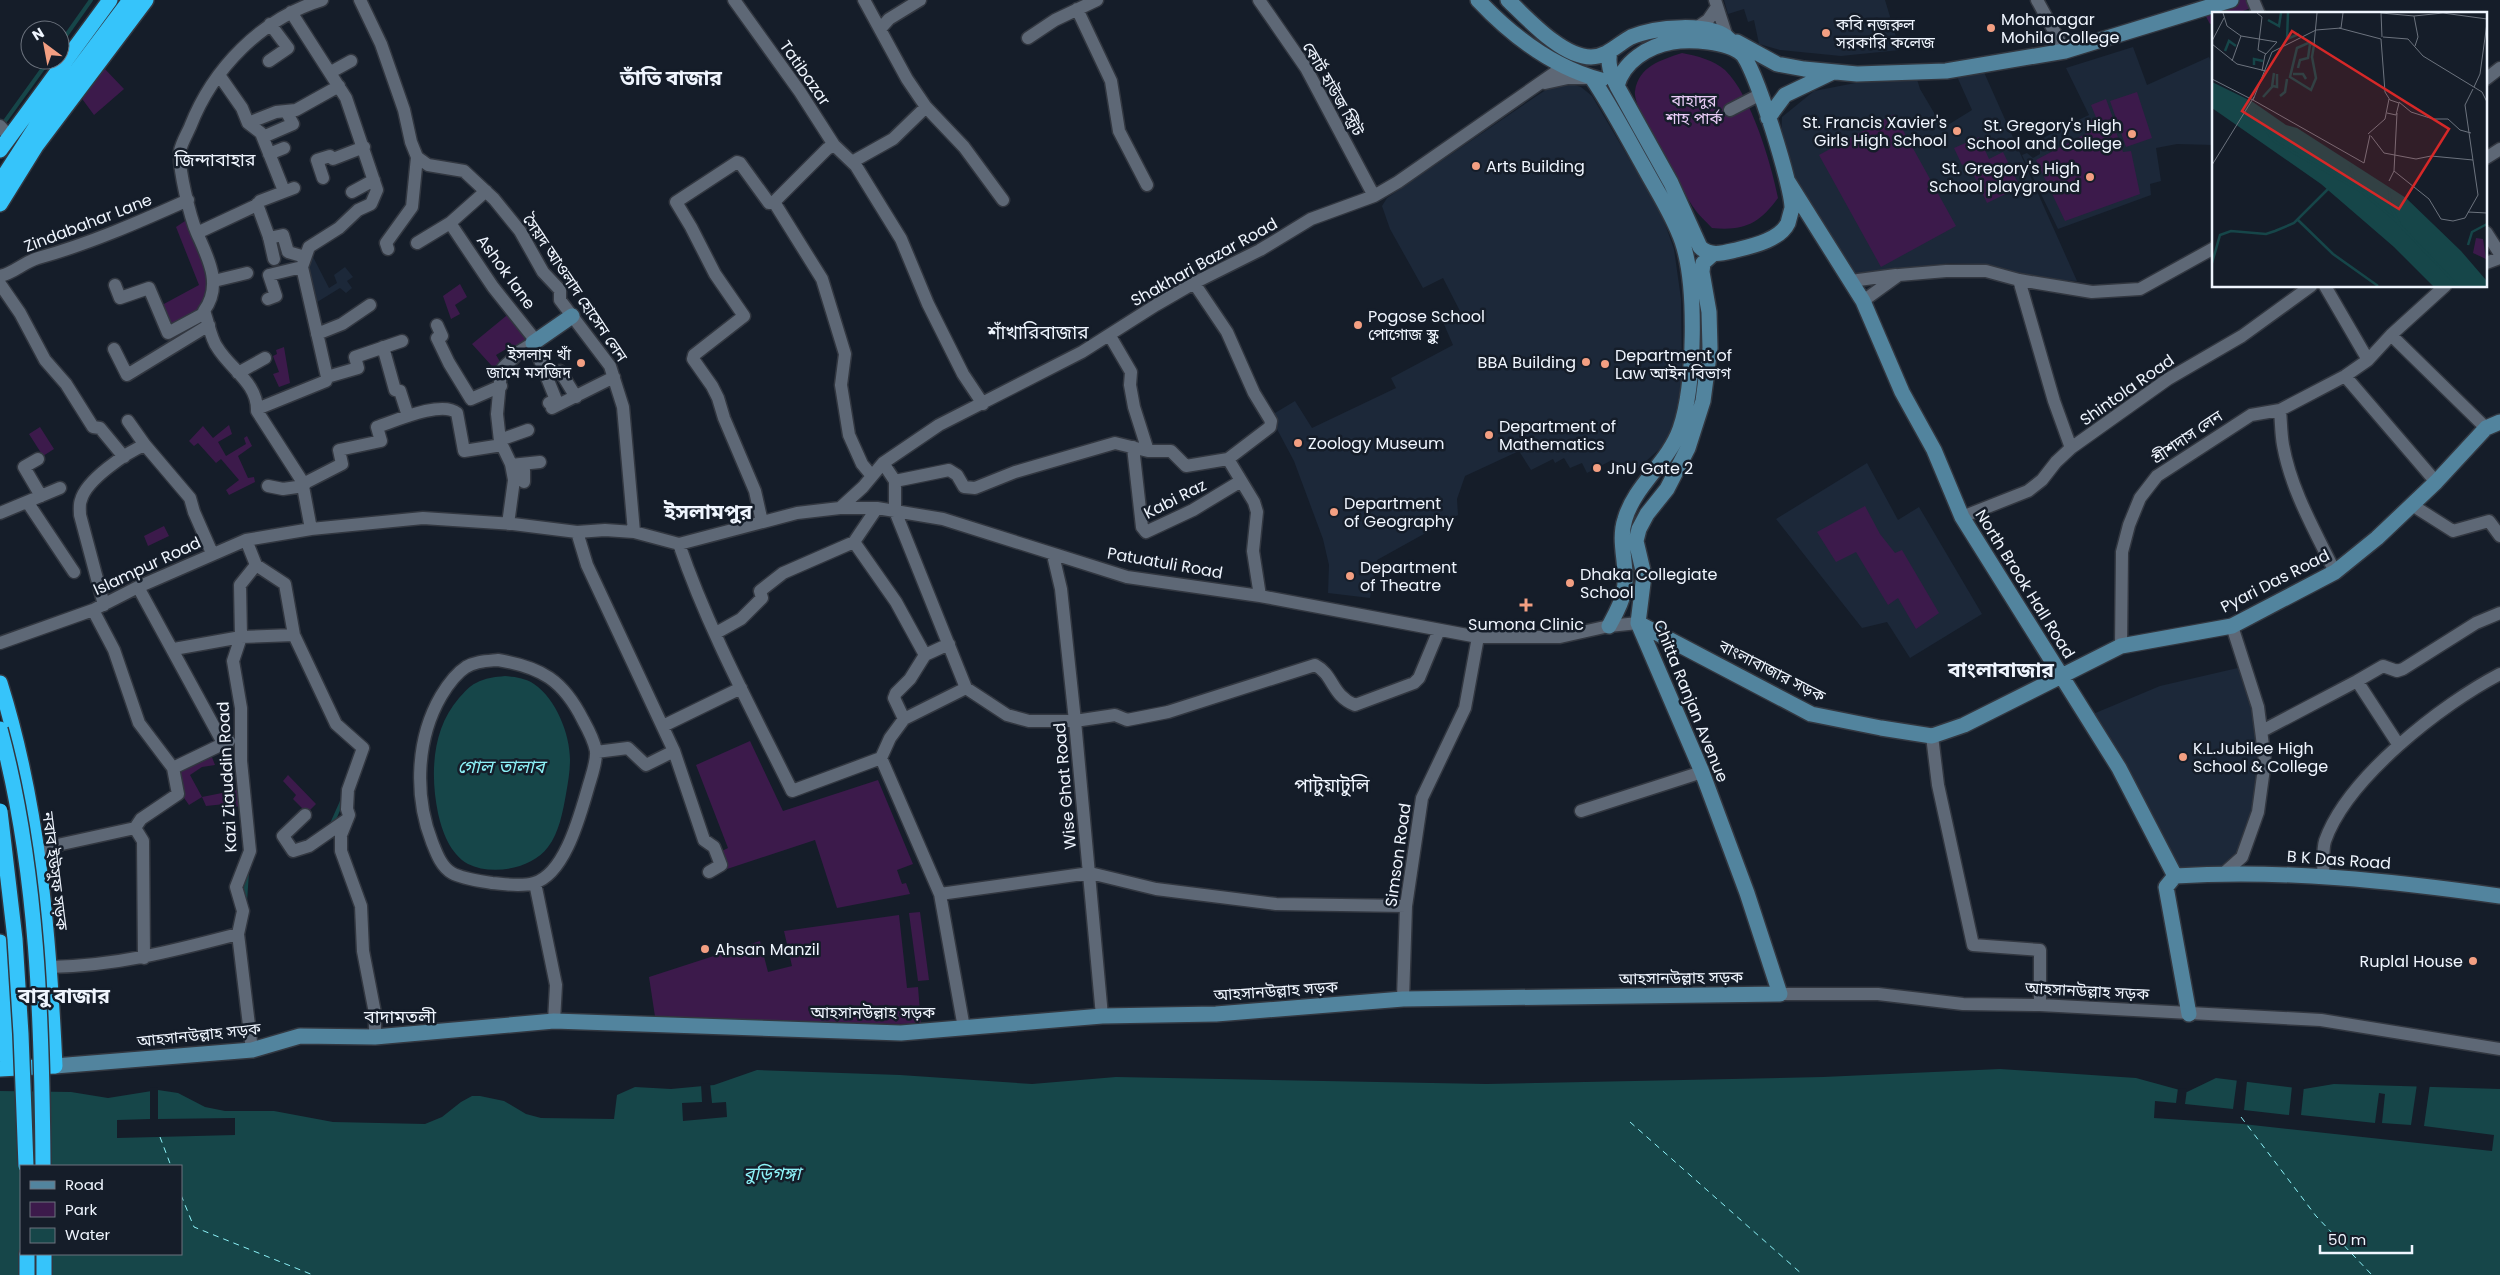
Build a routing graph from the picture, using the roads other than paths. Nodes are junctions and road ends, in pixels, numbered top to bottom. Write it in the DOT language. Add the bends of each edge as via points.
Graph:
graph roads {
  1 [pos="100,0"];
  2 [pos="110,0"];
  3 [pos="146,0"];
  4 [pos="322,0"];
  5 [pos="360,0"];
  6 [pos="734,0"];
  7 [pos="864,0"];
  8 [pos="920,0"];
  9 [pos="1096,0"];
  10 [pos="1259,0"];
  11 [pos="1478,0"];
  12 [pos="1508,0"];
  13 [pos="2037,0"];
  14 [pos="2230,0"];
  15 [pos="2252,0"];
  16 [pos="129,2"];
  17 [pos="1716,4"];
  18 [pos="1077,9"];
  19 [pos="291,12"];
  20 [pos="2258,12"];
  21 [pos="270,24"];
  22 [pos="881,28"];
  23 [pos="1695,29"];
  24 [pos="1726,37"];
  25 [pos="70,38"];
  26 [pos="1028,38"];
  27 [pos="1610,51"];
  28 [pos="2065,51"];
  29 [pos="1741,53"];
  30 [pos="1577,54"];
  31 [pos="269,61"];
  32 [pos="351,61"];
  33 [pos="1563,67"];
  34 [pos="2500,68"];
  35 [pos="46,70"];
  36 [pos="331,72"];
  37 [pos="1831,73"];
  38 [pos="219,75"];
  39 [pos="1592,78"];
  40 [pos="2488,78"];
  41 [pos="1542,84"];
  42 [pos="339,86"];
  43 [pos="1617,86"];
  44 [pos="1762,94"];
  45 [pos="926,107"];
  46 [pos="1730,110"];
  47 [pos="286,111"];
  48 [pos="1768,118"];
  49 [pos="248,123"];
  50 [pos="3,131"];
  51 [pos="263,137"];
  52 [pos="834,146"];
  53 [pos="364,147"];
  54 [pos="284,148"];
  55 [pos="2500,149"];
  56 [pos="0,150"];
  57 [pos="269,154"];
  58 [pos="417,157"];
  59 [pos="2488,157"];
  60 [pos="852,162"];
  61 [pos="323,178"];
  62 [pos="374,180"];
  63 [pos="1787,180"];
  64 [pos="0,182"];
  65 [pos="1147,185"];
  66 [pos="486,191"];
  67 [pos="352,192"];
  68 [pos="1374,196"];
  69 [pos="188,200"];
  70 [pos="1003,200"];
  71 [pos="774,202"];
  72 [pos="0,204"];
  73 [pos="257,204"];
  74 [pos="450,223"];
  75 [pos="197,233"];
  76 [pos="2488,235"];
  77 [pos="269,238"];
  78 [pos="417,243"];
  79 [pos="2212,249"];
  80 [pos="388,250"];
  81 [pos="1707,250"];
  82 [pos="1685,253"];
  83 [pos="2500,254"];
  84 [pos="2500,258"];
  85 [pos="274,259"];
  86 [pos="303,262"];
  87 [pos="2488,262"];
  88 [pos="247,273"];
  89 [pos="1899,275"];
  90 [pos="0,276"];
  91 [pos="1851,280"];
  92 [pos="2019,280"];
  93 [pos="214,281"];
  94 [pos="1194,283"];
  95 [pos="0,284"];
  96 [pos="115,285"];
  97 [pos="2308,288"];
  98 [pos="2326,288"];
  99 [pos="2443,288"];
  100 [pos="268,299"];
  101 [pos="1863,301"];
  102 [pos="370,305"];
  103 [pos="205,313"];
  104 [pos="572,316"];
  105 [pos="209,325"];
  106 [pos="438,325"];
  107 [pos="317,334"];
  108 [pos="2391,335"];
  109 [pos="1110,336"];
  110 [pos="402,341"];
  111 [pos="534,342"];
  112 [pos="383,347"];
  113 [pos="114,349"];
  114 [pos="265,358"];
  115 [pos="2368,360"];
  116 [pos="560,371"];
  117 [pos="238,373"];
  118 [pos="2345,376"];
  119 [pos="327,377"];
  120 [pos="614,377"];
  121 [pos="501,386"];
  122 [pos="576,397"];
  123 [pos="983,404"];
  124 [pos="257,409"];
  125 [pos="2280,410"];
  126 [pos="408,416"];
  127 [pos="128,420"];
  128 [pos="2493,425"];
  129 [pos="528,430"];
  130 [pos="501,442"];
  131 [pos="146,445"];
  132 [pos="1134,447"];
  133 [pos="2071,448"];
  134 [pos="1148,451"];
  135 [pos="124,457"];
  136 [pos="38,459"];
  137 [pos="1228,459"];
  138 [pos="540,462"];
  139 [pos="883,463"];
  140 [pos="518,465"];
  141 [pos="872,476"];
  142 [pos="895,481"];
  143 [pos="1241,481"];
  144 [pos="524,482"];
  145 [pos="2436,482"];
  146 [pos="303,485"];
  147 [pos="268,486"];
  148 [pos="60,488"];
  149 [pos="41,496"];
  150 [pos="28,503"];
  151 [pos="2412,505"];
  152 [pos="840,508"];
  153 [pos="877,508"];
  154 [pos="896,511"];
  155 [pos="0,513"];
  156 [pos="1962,516"];
  157 [pos="762,522"];
  158 [pos="508,524"];
  159 [pos="311,529"];
  160 [pos="577,532"];
  161 [pos="634,532"];
  162 [pos="2500,536"];
  163 [pos="246,540"];
  164 [pos="854,542"];
  165 [pos="679,544"];
  166 [pos="212,553"];
  167 [pos="1053,554"];
  168 [pos="256,565"];
  169 [pos="74,572"];
  170 [pos="2335,572"];
  171 [pos="138,587"];
  172 [pos="1260,596"];
  173 [pos="98,607"];
  174 [pos="2500,613"];
  175 [pos="1638,623"];
  176 [pos="1609,626"];
  177 [pos="2232,626"];
  178 [pos="1439,630"];
  179 [pos="716,633"];
  180 [pos="294,636"];
  181 [pos="241,637"];
  182 [pos="1478,637"];
  183 [pos="0,643"];
  184 [pos="949,644"];
  185 [pos="2120,646"];
  186 [pos="174,649"];
  187 [pos="925,655"];
  188 [pos="2500,674"];
  189 [pos="2061,675"];
  190 [pos="2357,681"];
  191 [pos="0,684"];
  192 [pos="741,688"];
  193 [pos="966,688"];
  194 [pos="904,719"];
  195 [pos="1075,721"];
  196 [pos="663,726"];
  197 [pos="0,729"];
  198 [pos="2262,731"];
  199 [pos="1932,736"];
  200 [pos="239,737"];
  201 [pos="223,744"];
  202 [pos="2398,744"];
  203 [pos="596,752"];
  204 [pos="674,752"];
  205 [pos="881,758"];
  206 [pos="173,768"];
  207 [pos="1702,772"];
  208 [pos="0,811"];
  209 [pos="1581,812"];
  210 [pos="305,815"];
  211 [pos="345,821"];
  212 [pos="135,828"];
  213 [pos="31,853"];
  214 [pos="709,872"];
  215 [pos="1090,873"];
  216 [pos="2224,873"];
  217 [pos="2175,876"];
  218 [pos="2323,876"];
  219 [pos="535,883"];
  220 [pos="940,894"];
  221 [pos="2500,896"];
  222 [pos="1406,906"];
  223 [pos="238,934"];
  224 [pos="0,942"];
  225 [pos="144,958"];
  226 [pos="49,967"];
  227 [pos="1780,994"];
  228 [pos="1403,999"];
  229 [pos="2040,1005"];
  230 [pos="2189,1014"];
  231 [pos="1102,1016"];
  232 [pos="554,1021"];
  233 [pos="964,1028"];
  234 [pos="375,1037"];
  235 [pos="2500,1049"];
  236 [pos="252,1050"];
  237 [pos="55,1066"];
  238 [pos="4,1068"];
  239 [pos="26,1165"];
  240 [pos="43,1165"];
  241 [pos="27,1255"];
  242 [pos="44,1255"];
  243 [pos="27,1275"];
  244 [pos="44,1275"];
  1 -- 25 [label="highway"];
  2 -- 50 [label="highway"];
  3 -- 72 [label="highway" via="36,146"];
  4 -- 19 [label="street"];
  5 -- 58 [label="street" via="381,44"];
  6 -- 52 [label="street, Tatibazar"];
  7 -- 22 [label="street"];
  8 -- 22 [label="street" via="889,19"];
  9 -- 18 [label="street"];
  10 -- 68 [label="street, কোর্ট হাউজ স্ট্রিট" via="1306,68"];
  11 -- 33 [label="street" via="1511,31"];
  12 -- 30 [label="street" via="1547,36"];
  13 -- 28 [label="street"];
  14 -- 28 [label="street"];
  15 -- 20 [label="street"];
  16 -- 64 [label="highway" via="42,117"];
  17 -- 23 [label="street" via="1708,20"];
  17 -- 24 [label="street"];
  18 -- 26 [label="street"];
  18 -- 65 [label="street" via="1111,81 1119,131"];
  19 -- 21 [label="street"];
  19 -- 36 [label="street"];
  21 -- 31 [label="street" via="288,48"];
  21 -- 38 [label="street" via="236,54"];
  22 -- 45 [label="street" via="907,79"];
  23 -- 24 [label="street"];
  23 -- 27 [label="street" via="1660,28 1645,32"];
  24 -- 29 [label="street"];
  24 -- 37 [label="street" via="1777,64"];
  27 -- 30 [label="street" via="1590,57"];
  27 -- 43 [label="street" via="1609,67"];
  28 -- 37 [label="street" via="1946,71"];
  29 -- 43 [label="street" via="1699,41 1664,43 1640,54 1626,66"];
  29 -- 44 [label="street"];
  30 -- 33 [label="street"];
  32 -- 36 [label="street"];
  33 -- 39 [label="street"];
  33 -- 41 [label="street, Shakhari Bazar Road"];
  34 -- 40 [label="street"];
  35 -- 50 [label="highway"];
  36 -- 42 [label="street"];
  37 -- 48 [label="street" via="1785,95"];
  38 -- 49 [label="street" via="242,108"];
  38 -- 69 [label="street" via="207,91 180,151"];
  39 -- 41 [label="street" via="1568,78"];
  39 -- 43 [label="street"];
  39 -- 82 [label="street" via="1668,212"];
  41 -- 68 [label="street, Shakhari Bazar Road"];
  42 -- 47 [label="street" via="296,110"];
  42 -- 53 [label="street"];
  43 -- 81 [label="street"];
  44 -- 46 [label="street"];
  44 -- 48 [label="street"];
  45 -- 60 [label="street" via="893,139"];
  45 -- 70 [label="street" via="964,147"];
  47 -- 49 [label="street"];
  47 -- 51 [label="street" via="293,124"];
  48 -- 63 [label="street"];
  49 -- 51 [label="street"];
  50 -- 56 [label="highway"];
  51 -- 57 [label="street"];
  52 -- 60 [label="street, Tatibazar"];
  52 -- 71 [label="street" via="827,149"];
  53 -- 61 [label="street" via="333,159 330,156 317,160"];
  53 -- 62 [label="street"];
  54 -- 57 [label="street"];
  55 -- 59 [label="street"];
  57 -- 73 [label="street" via="289,190"];
  58 -- 66 [label="street, সৈয়দ আওলাদ হোসেন লেন" via="428,165 464,171"];
  58 -- 80 [label="street" via="412,207 386,243"];
  60 -- 123 [label="street, Tatibazar" via="901,239 928,304 963,374"];
  62 -- 67 [label="street"];
  62 -- 86 [label="street" via="377,190 371,204 309,247"];
  63 -- 81 [label="street" via="1792,209 1787,224 1756,245"];
  63 -- 91 [label="street, North Brook Hall Road"];
  66 -- 74 [label="street"];
  66 -- 104 [label="street, সৈয়দ আওলাদ হোসেন লেন" via="520,231 543,272 560,290 560,300"];
  68 -- 94 [label="street, Shakhari Bazar Road" via="1311,219 1260,250"];
  69 -- 75 [label="street"];
  69 -- 90 [label="street, Zindabahar Lane" via="90,241 37,258"];
  71 -- 141 [label="street" via="822,279 846,354 842,385 849,435 862,464"];
  71 -- 157 [label="street" via="769,203 739,162 676,202 715,274 744,316 694,355 694,359 718,398 755,490"];
  73 -- 75 [label="street"];
  73 -- 77 [label="street"];
  74 -- 78 [label="street"];
  74 -- 111 [label="street, Ashok lane"];
  75 -- 93 [label="street" via="209,258"];
  76 -- 83 [label="street"];
  77 -- 85 [label="street"];
  77 -- 86 [label="street" via="283,235 288,252"];
  79 -- 92 [label="street" via="2140,289 2092,292"];
  81 -- 82 [label="street"];
  81 -- 175 [label="street, Chitta Ranjan Avenue" via="1702,272 1709,312 1710,348 1704,401 1688,448 1667,489 1639,529 1636,541 1644,575"];
  82 -- 176 [label="street" via="1692,338 1683,417 1673,445 1636,496 1625,518 1622,530 1624,592"];
  84 -- 87 [label="street"];
  86 -- 100 [label="street" via="269,274 276,296"];
  86 -- 107 [label="street"];
  88 -- 93 [label="street"];
  89 -- 91 [label="street"];
  89 -- 92 [label="street" via="1986,271"];
  89 -- 101 [label="street"];
  91 -- 101 [label="street, North Brook Hall Road"];
  92 -- 133 [label="street"];
  93 -- 103 [label="street"];
  94 -- 109 [label="street, Shakhari Bazar Road"];
  94 -- 137 [label="street" via="1227,332 1254,393 1271,421 1270,428"];
  95 -- 135 [label="street" via="45,360 66,384 93,427 100,428"];
  96 -- 103 [label="street" via="120,298 149,288 168,332"];
  97 -- 133 [label="street, Shintola Road" via="2242,336 2168,379"];
  98 -- 115 [label="street"];
  99 -- 108 [label="street, শ্রীশদাস লেন"];
  101 -- 156 [label="street, North Brook Hall Road" via="1902,392 1934,450"];
  102 -- 107 [label="street" via="335,328"];
  103 -- 105 [label="street"];
  104 -- 111 [label="street"];
  104 -- 120 [label="street, সৈয়দ আওলাদ হোসেন লেন" via="610,366"];
  105 -- 113 [label="street" via="127,375"];
  105 -- 117 [label="street" via="215,346"];
  106 -- 121 [label="street" via="442,336 438,339 449,364 471,399"];
  107 -- 119 [label="street"];
  108 -- 115 [label="street, শ্রীশদাস লেন"];
  108 -- 128 [label="street"];
  109 -- 123 [label="street, Shakhari Bazar Road"];
  109 -- 134 [label="street" via="1131,372 1134,407"];
  110 -- 112 [label="street"];
  111 -- 121 [label="street" via="504,365"];
  111 -- 122 [label="street, Ashok lane" via="556,400 551,406"];
  112 -- 119 [label="street" via="355,357 358,368"];
  112 -- 126 [label="street"];
  114 -- 117 [label="street"];
  115 -- 118 [label="street, শ্রীশদাস লেন"];
  116 -- 122 [label="street"];
  117 -- 124 [label="street" via="252,388"];
  118 -- 125 [label="street, শ্রীশদাস লেন"];
  118 -- 145 [label="street"];
  119 -- 124 [label="street" via="322,384"];
  120 -- 122 [label="street"];
  120 -- 161 [label="street, সৈয়দ আওলাদ হোসেন লেন" via="623,407"];
  121 -- 130 [label="street" via="497,414"];
  123 -- 139 [label="street, Shakhari Bazar Road" via="939,425"];
  124 -- 146 [label="street"];
  125 -- 170 [label="street" via="2282,444 2293,482"];
  125 -- 185 [label="street, শ্রীশদাস লেন" via="2251,415 2217,435 2157,476 2140,498 2122,552"];
  126 -- 130 [label="street" via="440,408 453,409 461,426 464,452"];
  126 -- 146 [label="street" via="377,427 381,441 339,450 342,464"];
  127 -- 131 [label="street"];
  128 -- 145 [label="street, Pyari Das Road"];
  129 -- 130 [label="street"];
  130 -- 140 [label="street"];
  131 -- 135 [label="street"];
  131 -- 166 [label="street" via="190,498"];
  132 -- 134 [label="street"];
  132 -- 142 [label="street" via="1115,443 1015,472 975,488 964,487 950,470"];
  132 -- 143 [label="street, Kabi Raz" via="1142,527 1146,532 1193,510"];
  133 -- 156 [label="street, Shintola Road" via="2028,491"];
  134 -- 137 [label="street" via="1171,451 1186,466"];
  135 -- 173 [label="street" via="92,482 80,500"];
  136 -- 149 [label="street" via="24,467"];
  137 -- 143 [label="street"];
  138 -- 140 [label="street"];
  139 -- 141 [label="street, Shakhari Bazar Road"];
  139 -- 142 [label="street"];
  140 -- 144 [label="street"];
  140 -- 158 [label="street"];
  141 -- 152 [label="street, Shakhari Bazar Road"];
  142 -- 154 [label="street"];
  143 -- 172 [label="street" via="1254,502 1256,512 1253,551"];
  145 -- 151 [label="street, Pyari Das Road"];
  146 -- 147 [label="street" via="282,489"];
  146 -- 159 [label="street"];
  148 -- 149 [label="street"];
  149 -- 150 [label="street"];
  150 -- 155 [label="street"];
  150 -- 169 [label="street, Islampur Road"];
  151 -- 162 [label="street" via="2453,531 2489,521"];
  151 -- 170 [label="street, Pyari Das Road"];
  152 -- 153 [label="street, Patuatuli Road"];
  152 -- 157 [label="street, Patuatuli Road" via="797,513"];
  153 -- 154 [label="street, Patuatuli Road"];
  153 -- 164 [label="street"];
  154 -- 167 [label="street, Patuatuli Road" via="943,519"];
  154 -- 184 [label="street"];
  156 -- 189 [label="street, North Brook Hall Road"];
  157 -- 165 [label="street, Patuatuli Road"];
  158 -- 159 [label="street, Islampur Road" via="423,518"];
  158 -- 160 [label="street, Islampur Road"];
  159 -- 163 [label="street, Islampur Road"];
  160 -- 161 [label="street, Islampur Road"];
  160 -- 196 [label="street" via="587,565"];
  161 -- 165 [label="street, Patuatuli Road"];
  163 -- 166 [label="street, Islampur Road"];
  163 -- 168 [label="street"];
  164 -- 179 [label="street" via="783,573 760,591 762,598 741,619"];
  164 -- 187 [label="street" via="896,602"];
  165 -- 179 [label="street"];
  166 -- 171 [label="street, Islampur Road"];
  167 -- 172 [label="street, Patuatuli Road" via="1127,576"];
  167 -- 195 [label="street, Wise Ghat Road" via="1061,589"];
  168 -- 180 [label="street" via="285,584"];
  168 -- 181 [label="street, Kazi Ziauddin Road" via="240,585"];
  170 -- 177 [label="street, Pyari Das Road"];
  171 -- 173 [label="street, Islampur Road"];
  171 -- 186 [label="street"];
  172 -- 178 [label="street, Patuatuli Road"];
  173 -- 183 [label="street, Islampur Road"];
  173 -- 206 [label="street" via="139,723"];
  174 -- 190 [label="street" via="2403,669 2397,671 2382,666"];
  175 -- 176 [label="street, Patuatuli Road"];
  175 -- 199 [label="street, বাংলাবাজার সড়ক" via="1811,714"];
  175 -- 207 [label="street, Chitta Ranjan Avenue"];
  176 -- 182 [label="street, Patuatuli Road" via="1560,637"];
  177 -- 185 [label="street, Pyari Das Road"];
  177 -- 198 [label="street" via="2256,700"];
  178 -- 182 [label="street, Patuatuli Road"];
  178 -- 195 [label="street" via="1419,678 1366,703 1355,705 1345,701 1322,668 1315,665 1168,712 1127,720 1115,715"];
  179 -- 192 [label="street"];
  180 -- 181 [label="street"];
  180 -- 211 [label="street" via="336,724 364,748 348,790 349,815"];
  181 -- 186 [label="street"];
  181 -- 200 [label="street, Kazi Ziauddin Road" via="234,661 241,708"];
  182 -- 222 [label="street, Simson Road" via="1464,708 1422,798"];
  184 -- 187 [label="street"];
  184 -- 193 [label="street"];
  185 -- 189 [label="street, Pyari Das Road"];
  186 -- 201 [label="street"];
  187 -- 194 [label="street" via="895,696"];
  188 -- 202 [label="street"];
  189 -- 199 [label="street, বাংলাবাজার সড়ক" via="1964,725"];
  189 -- 217 [label="street, North Brook Hall Road" via="2119,768"];
  190 -- 198 [label="street"];
  190 -- 202 [label="street"];
  191 -- 213 [label="highway, নবাব ইউসুফ সড়ক" via="15,730"];
  192 -- 196 [label="street"];
  192 -- 205 [label="street" via="792,791"];
  193 -- 194 [label="street"];
  193 -- 195 [label="street" via="1007,715 1029,721"];
  194 -- 205 [label="street"];
  195 -- 215 [label="street, Wise Ghat Road"];
  196 -- 204 [label="street"];
  197 -- 213 [label="highway, bridge"];
  198 -- 216 [label="street" via="2265,761 2258,812 2242,858"];
  199 -- 229 [label="street" via="1938,785 1973,945 2040,950"];
  200 -- 201 [label="street"];
  200 -- 223 [label="street, Kazi Ziauddin Road" via="250,850 236,887 243,911"];
  201 -- 206 [label="street"];
  202 -- 218 [label="street" via="2341,808 2325,843"];
  203 -- 204 [label="street" via="628,748 646,765"];
  203 -- 219 [label="street" via="572,838 552,871"];
  203 -- 219 [label="street" via="582,717 560,685 544,673 522,664 498,660 477,662 464,668 448,684 437,704 426,728 421,797 438,858 451,873 478,880 510,885"];
  204 -- 214 [label="street" via="704,840 714,847 721,864"];
  205 -- 220 [label="street"];
  206 -- 212 [label="street" via="178,794 141,820"];
  207 -- 209 [label="street"];
  207 -- 227 [label="street, Chitta Ranjan Avenue"];
  208 -- 239 [label="highway, bridge" via="22,1034"];
  210 -- 211 [label="street" via="283,836 293,851 309,846"];
  211 -- 234 [label="street" via="341,851 361,906 363,951 375,1013"];
  212 -- 213 [label="street"];
  212 -- 225 [label="street" via="143,840"];
  213 -- 226 [label="highway, নবাব ইউসুফ সড়ক" via="41,874"];
  213 -- 240 [label="highway, bridge"];
  215 -- 220 [label="street"];
  215 -- 222 [label="street" via="1156,889 1276,904"];
  215 -- 231 [label="street, Wise Ghat Road"];
  216 -- 217 [label="street, B K Das Road"];
  216 -- 218 [label="street, B K Das Road"];
  217 -- 230 [label="street" via="2166,887"];
  218 -- 221 [label="street, B K Das Road" via="2368,878"];
  219 -- 232 [label="street" via="556,985"];
  220 -- 233 [label="street"];
  222 -- 228 [label="street, Simson Road"];
  223 -- 225 [label="street"];
  223 -- 236 [label="street, Kazi Ziauddin Road"];
  224 -- 238 [label="highway"];
  225 -- 226 [label="street"];
  226 -- 237 [label="highway, নবাব ইউসুফ সড়ক"];
  227 -- 228 [label="street, আহসানউল্লাহ সড়ক"];
  227 -- 229 [label="street, আহসানউল্লাহ সড়ক" via="1878,994 1963,1004"];
  228 -- 231 [label="street, আহসানউল্লাহ সড়ক" via="1216,1014"];
  229 -- 230 [label="street, আহসানউল্লাহ সড়ক"];
  230 -- 235 [label="street, আহসানউল্লাহ সড়ক" via="2321,1020"];
  231 -- 233 [label="street, আহসানউল্লাহ সড়ক"];
  232 -- 233 [label="street, আহসানউল্লাহ সড়ক" via="901,1033"];
  232 -- 234 [label="street, আহসানউল্লাহ সড়ক"];
  234 -- 236 [label="street, আহসানউল্লাহ সড়ক" via="300,1036"];
  236 -- 237 [label="street, আহসানউল্লাহ সড়ক"];
  237 -- 238 [label="highway"];
  241 -- 243 [label="highway"];
  242 -- 244 [label="highway"];
}
